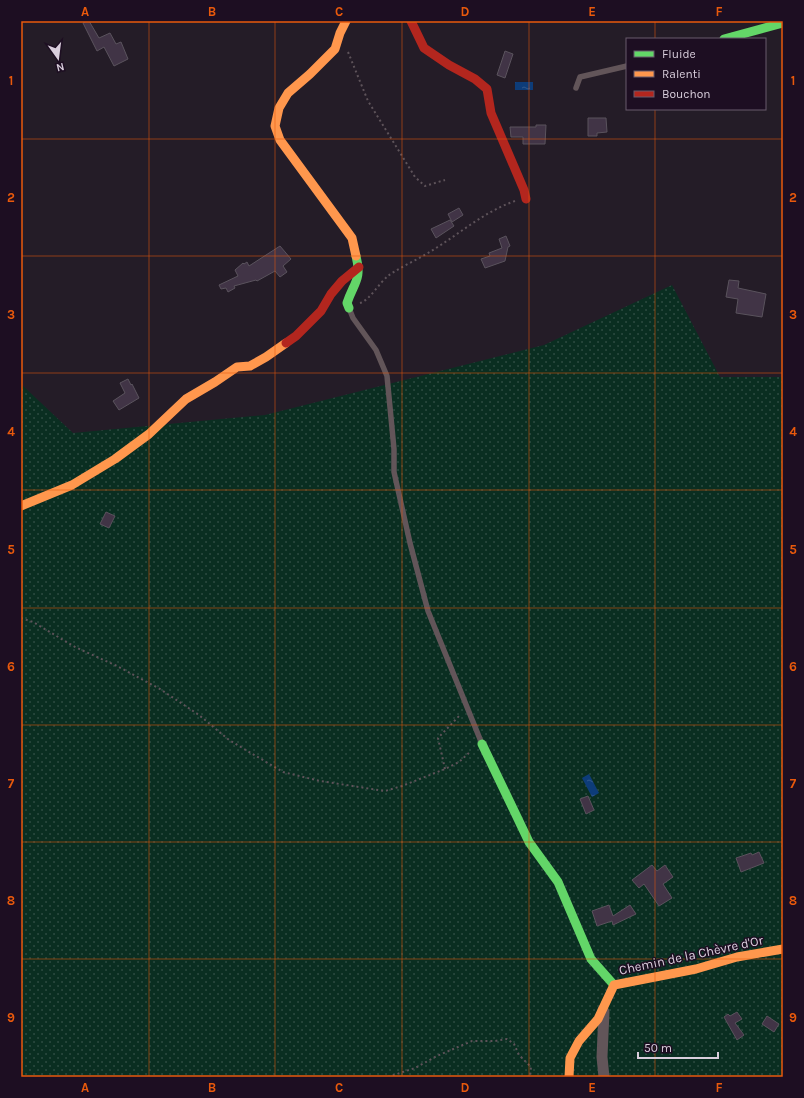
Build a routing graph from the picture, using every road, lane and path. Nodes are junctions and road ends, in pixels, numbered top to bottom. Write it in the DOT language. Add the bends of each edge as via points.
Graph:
graph roads {
  1 [pos="346,21"];
  2 [pos="410,21"];
  3 [pos="783,23"];
  4 [pos="339,36"];
  5 [pos="728,38"];
  6 [pos="626,66"];
  7 [pos="576,88"];
  8 [pos="445,180"];
  9 [pos="526,198"];
  10 [pos="359,267"];
  11 [pos="349,307"];
  12 [pos="21,506"];
  13 [pos="21,618"];
  14 [pos="467,707"];
  15 [pos="482,744"];
  16 [pos="445,769"];
  17 [pos="783,949"];
  18 [pos="614,986"];
  19 [pos="603,1010"];
  20 [pos="388,1077"];
  21 [pos="530,1077"];
  22 [pos="569,1077"];
  23 [pos="604,1077"];
  1 -- 4 [label="street"];
  2 -- 9 [label="street" via="424,48 487,88 491,113"];
  3 -- 5 [label="street"];
  4 -- 8 [label="path" via="352,60 368,101 415,176 424,186"];
  4 -- 10 [label="street" via="335,49 288,93 279,108 275,126 280,140 352,238"];
  6 -- 7 [label="lane" via="580,77"];
  9 -- 11 [label="path" via="500,206 388,276 365,301"];
  10 -- 11 [label="street" via="358,280 350,290"];
  10 -- 12 [label="street" via="342,281 321,311 296,336 266,357 250,366 237,367 186,399 149,434 115,459 72,485"];
  11 -- 14 [label="lane" via="353,318 376,350 387,376 394,472 408,536 428,611"];
  13 -- 16 [label="path" via="160,689 199,715 229,740 283,772 320,781 385,791"];
  14 -- 15 [label="lane"];
  14 -- 16 [label="path" via="438,738"];
  15 -- 16 [label="path" via="459,762"];
  15 -- 18 [label="street" via="529,842 558,882 591,958"];
  17 -- 18 [label="street, Chemin de la Chèvre d'Or" via="737,957 696,969"];
  18 -- 19 [label="street, Chemin de la Chèvre d'Or"];
  19 -- 22 [label="street, Chemin de la Chèvre d'Or" via="579,1041 570,1058"];
  19 -- 23 [label="street"];
  20 -- 21 [label="path" via="415,1068 472,1041 508,1039 531,1067"];
}
